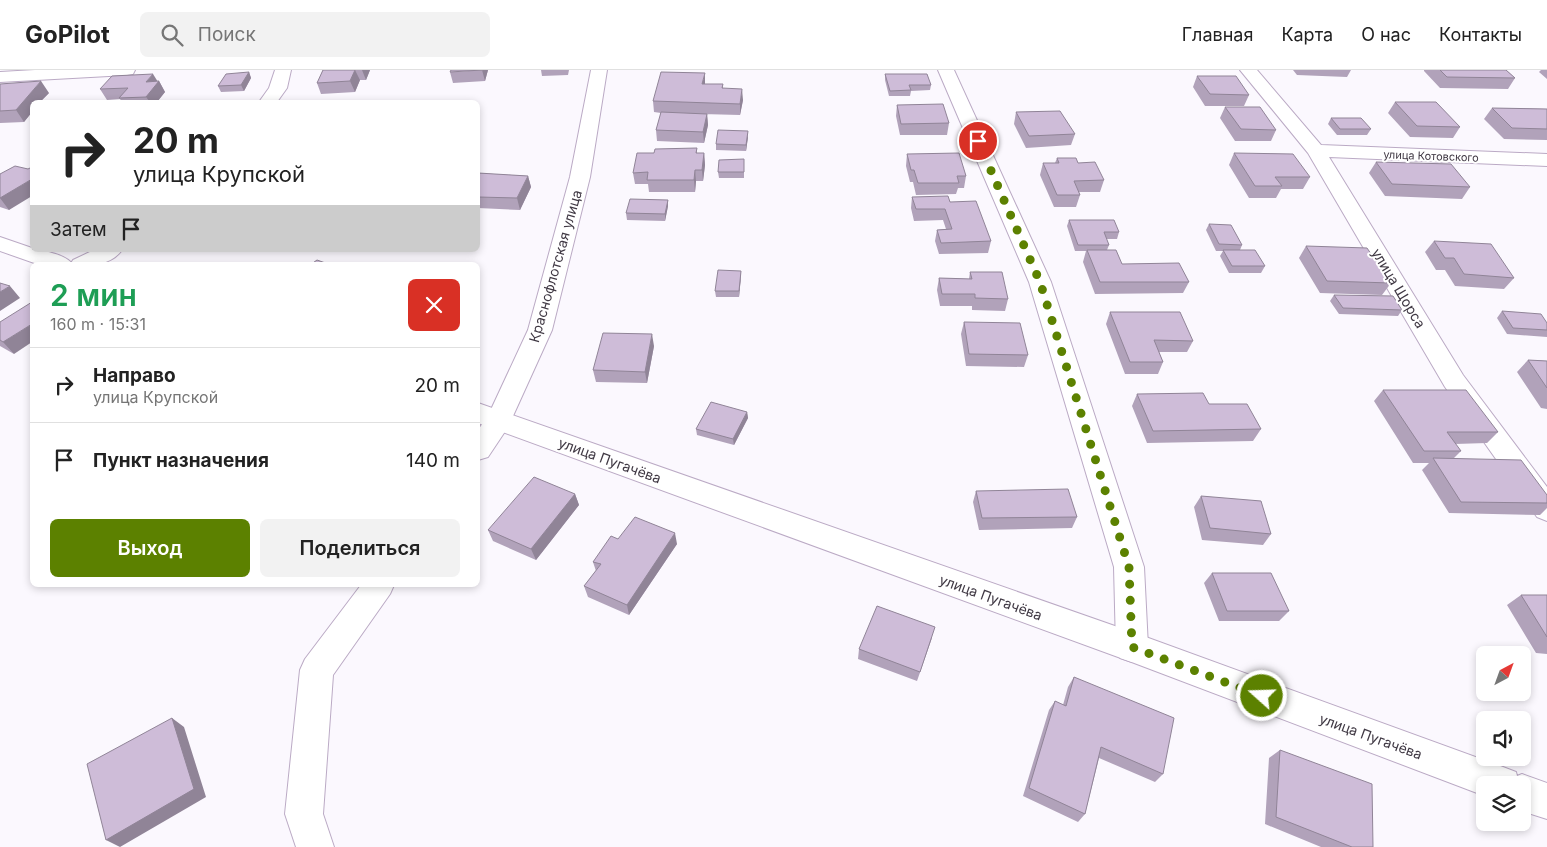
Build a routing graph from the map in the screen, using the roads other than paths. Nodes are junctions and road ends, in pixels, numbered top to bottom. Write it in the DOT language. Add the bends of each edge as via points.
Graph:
graph roads {
  1 [pos="127,70"];
  2 [pos="283,70"];
  3 [pos="599,70"];
  4 [pos="946,70"];
  5 [pos="1248,70"];
  6 [pos="0,77"];
  7 [pos="269,100"];
  8 [pos="1316,151"];
  9 [pos="1547,160"];
  10 [pos="0,244"];
  11 [pos="107,252"];
  12 [pos="53,262"];
  13 [pos="87,262"];
  14 [pos="488,417"];
  15 [pos="480,443"];
  16 [pos="1547,509"];
  17 [pos="378,587"];
  18 [pos="1132,647"];
  19 [pos="1479,776"];
  20 [pos="1531,795"];
  21 [pos="1547,801"];
  22 [pos="316,847"];
  1 -- 6 [label="street"];
  2 -- 7 [label="street" via="278,88"];
  3 -- 14 [label="street, Краснофлотская улица" via="580,177 540,330"];
  4 -- 18 [label="street" via="1040,282 1129,567"];
  5 -- 8 [label="street, улица Щорса"];
  8 -- 9 [label="street, улица Котовского"];
  8 -- 16 [label="street, улица Щорса" via="1454,381"];
  10 -- 12 [label="street"];
  11 -- 13 [label="street"];
  14 -- 15 [label="street, Краснофлотская улица"];
  14 -- 18 [label="street, улица Пугачёва"];
  17 -- 22 [label="street" via="317,670 304,814"];
  18 -- 19 [label="street, улица Пугачёва"];
  20 -- 21 [label="street"];
}
